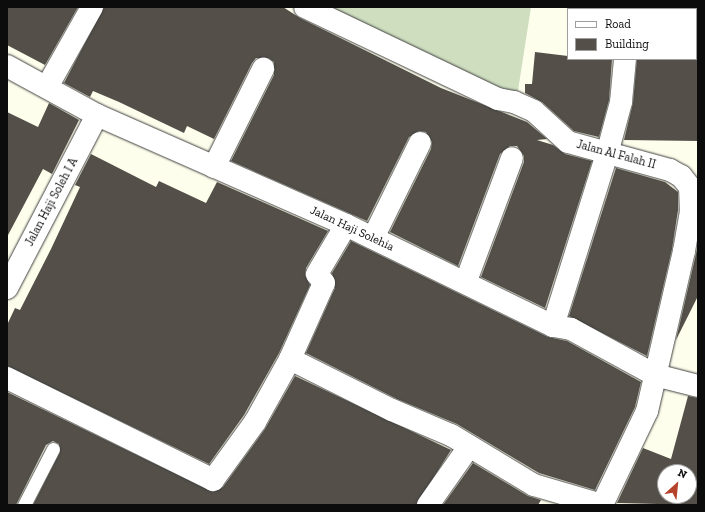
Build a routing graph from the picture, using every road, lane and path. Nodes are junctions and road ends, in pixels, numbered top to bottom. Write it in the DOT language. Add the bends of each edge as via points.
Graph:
graph roads {
  1 [pos="92,7"];
  2 [pos="305,7"];
  3 [pos="625,60"];
  4 [pos="7,66"];
  5 [pos="263,69"];
  6 [pos="47,87"];
  7 [pos="98,116"];
  8 [pos="420,143"];
  9 [pos="607,154"];
  10 [pos="512,158"];
  11 [pos="214,167"];
  12 [pos="689,173"];
  13 [pos="346,225"];
  14 [pos="373,238"];
  15 [pos="466,281"];
  16 [pos="7,288"];
  17 [pos="553,326"];
  18 [pos="290,359"];
  19 [pos="655,376"];
  20 [pos="7,378"];
  21 [pos="698,386"];
  22 [pos="53,448"];
  23 [pos="468,448"];
  24 [pos="24,505"];
  25 [pos="428,505"];
  26 [pos="602,505"];
  1 -- 6 [label="street"];
  2 -- 9 [label="street, Jalan Al Falah II" via="498,99 514,102 534,111 568,142"];
  3 -- 9 [label="street" via="621,102"];
  4 -- 6 [label="street, Jalan Haji Solehia"];
  5 -- 11 [label="street"];
  6 -- 7 [label="street, Jalan Haji Solehia"];
  7 -- 11 [label="street, Jalan Haji Solehia"];
  7 -- 16 [label="street, Jalan Haji Soleh I A"];
  8 -- 14 [label="street"];
  9 -- 12 [label="street, Jalan Al Falah II" via="631,157"];
  9 -- 17 [label="street"];
  10 -- 15 [label="street"];
  11 -- 13 [label="street, Jalan Haji Solehia"];
  12 -- 19 [label="street, Jalan Al Falah II" via="691,211"];
  13 -- 14 [label="street, Jalan Haji Solehia"];
  13 -- 18 [label="street" via="317,274 324,283"];
  14 -- 15 [label="street, Jalan Haji Solehia"];
  15 -- 17 [label="street, Jalan Haji Solehia"];
  17 -- 19 [label="street, Jalan Haji Solehia" via="571,329"];
  18 -- 20 [label="street" via="255,422 213,480"];
  18 -- 23 [label="street" via="392,410 451,435"];
  19 -- 21 [label="street, Jalan Haji Solehia"];
  19 -- 26 [label="street, Jalan Al Falah II" via="648,411"];
  22 -- 24 [label="lane"];
  23 -- 25 [label="street"];
  23 -- 26 [label="street" via="534,485"];
}
